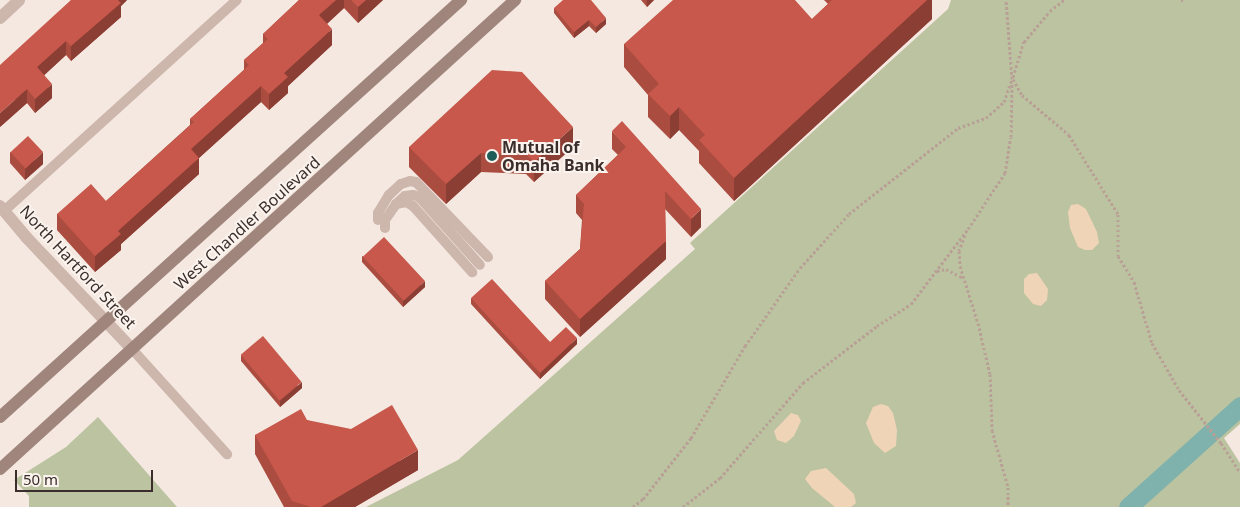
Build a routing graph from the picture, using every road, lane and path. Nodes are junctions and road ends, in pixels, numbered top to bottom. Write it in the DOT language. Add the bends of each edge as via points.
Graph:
graph roads {
  1 [pos="20,0"];
  2 [pos="237,0"];
  3 [pos="460,0"];
  4 [pos="515,0"];
  5 [pos="1006,0"];
  6 [pos="1064,0"];
  7 [pos="0,18"];
  8 [pos="1012,79"];
  9 [pos="396,204"];
  10 [pos="2,208"];
  11 [pos="968,230"];
  12 [pos="936,271"];
  13 [pos="472,272"];
  14 [pos="964,278"];
  15 [pos="106,322"];
  16 [pos="132,349"];
  17 [pos="0,417"];
  18 [pos="228,454"];
  19 [pos="0,468"];
  20 [pos="1240,472"];
  21 [pos="633,507"];
  22 [pos="683,507"];
  23 [pos="1008,507"];
  1 -- 7 [label="street"];
  2 -- 10 [label="lane"];
  3 -- 15 [label="main road, West Chandler Boulevard"];
  4 -- 16 [label="main road, West Chandler Boulevard"];
  5 -- 8 [label="path"];
  6 -- 8 [label="path" via="1050,11 1024,42"];
  8 -- 11 [label="path" via="1011,137 1005,173"];
  8 -- 20 [label="path" via="1022,95 1069,135 1118,214 1118,256 1134,282 1152,343 1179,390"];
  8 -- 21 [label="path" via="1004,102 986,118 958,128 849,214 800,268 745,346 691,438 643,499"];
  9 -- 9 [label="lane" via="405,196 413,194 418,197 484,261 416,182 401,184 389,195 378,212 381,224"];
  9 -- 13 [label="lane" via="406,202 413,206"];
  10 -- 15 [label="street, North Hartford Street"];
  11 -- 12 [label="path"];
  11 -- 14 [label="path" via="959,251"];
  12 -- 14 [label="path" via="946,269"];
  12 -- 22 [label="path" via="910,304 803,383 720,478"];
  14 -- 23 [label="path" via="990,374 992,430 1008,487"];
  15 -- 16 [label="street, North Hartford Street"];
  15 -- 17 [label="main road, West Chandler Boulevard"];
  16 -- 18 [label="lane"];
  16 -- 19 [label="main road, West Chandler Boulevard"];
}
